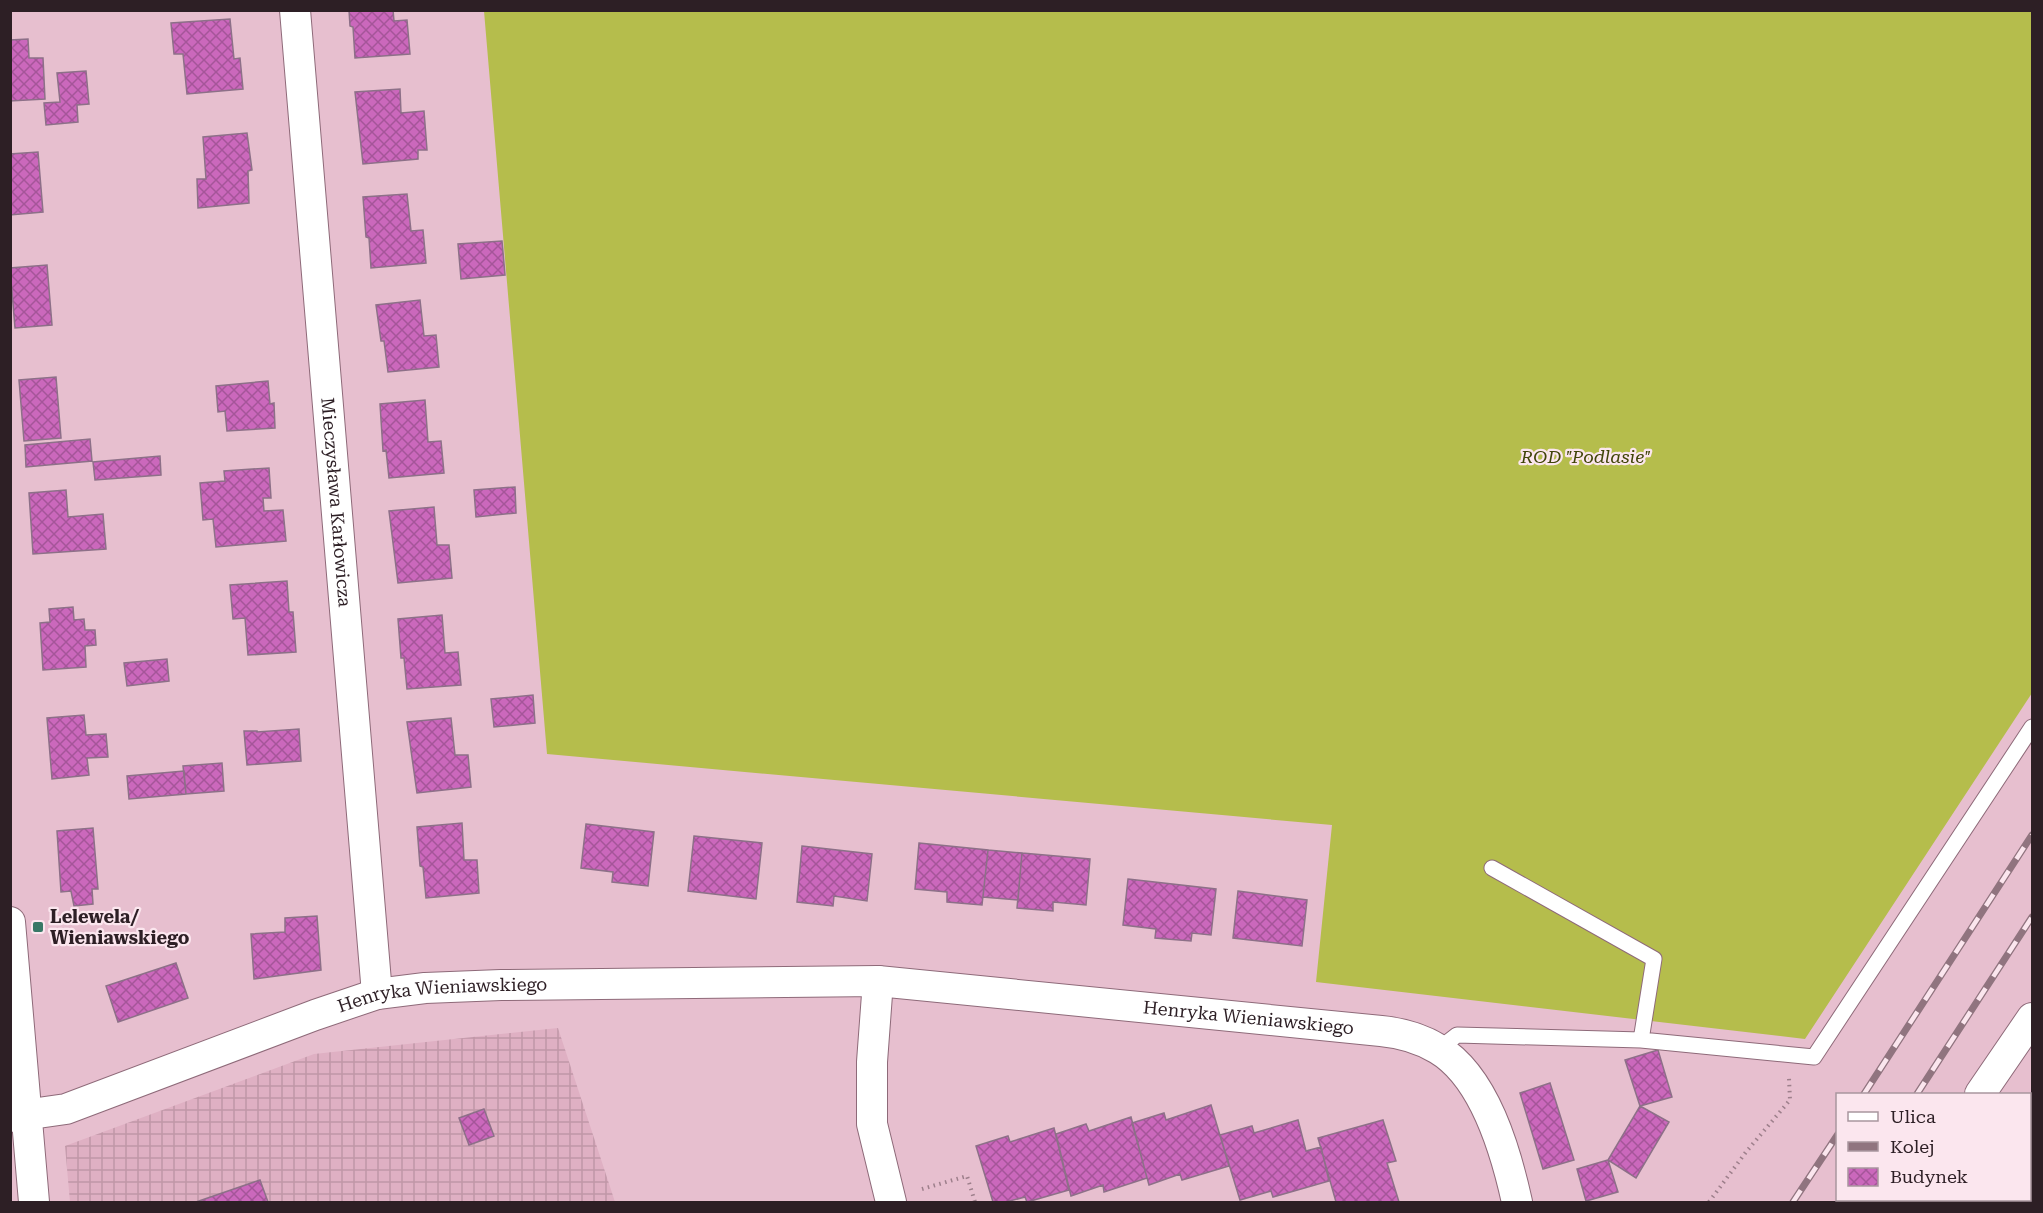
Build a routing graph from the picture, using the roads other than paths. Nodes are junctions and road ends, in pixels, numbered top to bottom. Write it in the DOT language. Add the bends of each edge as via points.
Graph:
graph roads {
  1 [pos="295,10"];
  2 [pos="2032,727"];
  3 [pos="1492,867"];
  4 [pos="10,922"];
  5 [pos="878,981"];
  6 [pos="377,994"];
  7 [pos="2032,1018"];
  8 [pos="1641,1040"];
  9 [pos="1439,1049"];
  10 [pos="1981,1093"];
  11 [pos="19,1116"];
  12 [pos="890,1201"];
  13 [pos="34,1203"];
  14 [pos="1517,1203"];
  1 -- 6 [label="street, Mieczysława Karłowicza"];
  2 -- 8 [label="lane" via="1814,1057"];
  3 -- 8 [label="lane" via="1654,959"];
  4 -- 11 [label="street"];
  5 -- 6 [label="street, Henryka Wieniawskiego" via="501,985"];
  5 -- 9 [label="street, Henryka Wieniawskiego" via="1390,1032 1413,1036"];
  5 -- 12 [label="street" via="872,1124"];
  6 -- 11 [label="street, Henryka Wieniawskiego" via="66,1109"];
  7 -- 10 [label="street"];
  8 -- 9 [label="lane" via="1456,1035"];
  9 -- 14 [label="street, Henryka Wieniawskiego" via="1460,1068 1479,1095 1501,1146"];
  11 -- 13 [label="street"];
}
